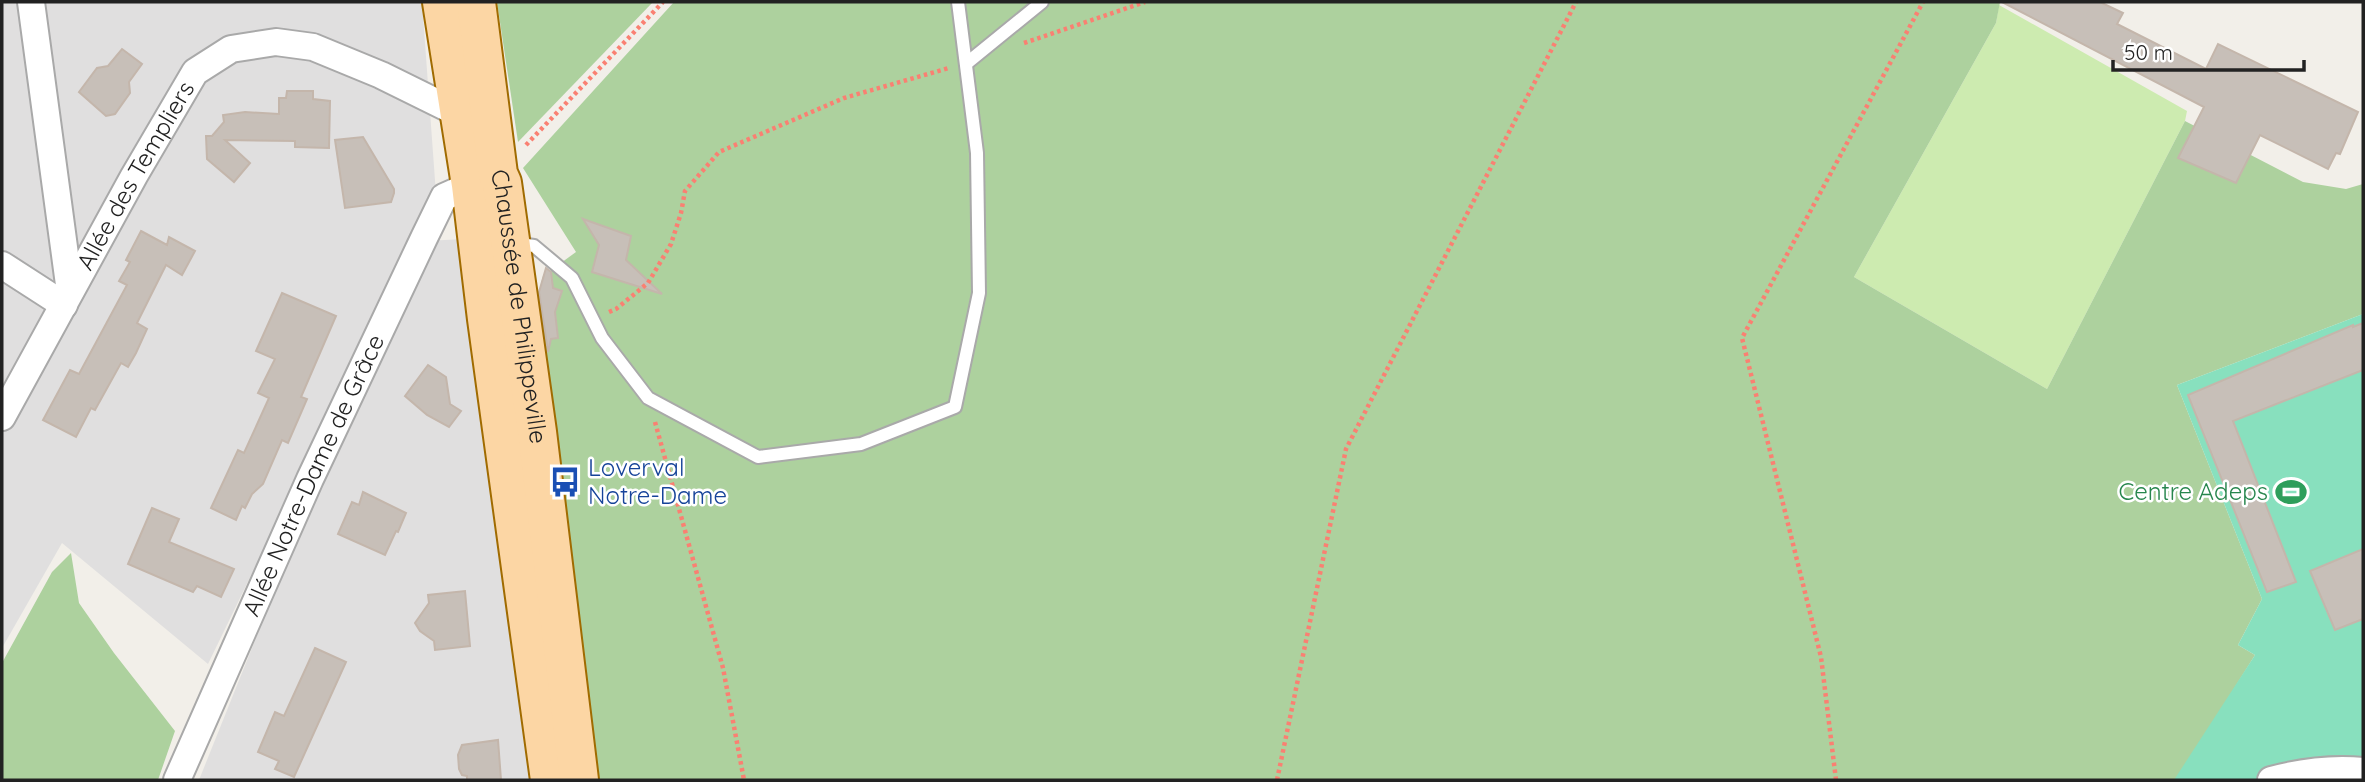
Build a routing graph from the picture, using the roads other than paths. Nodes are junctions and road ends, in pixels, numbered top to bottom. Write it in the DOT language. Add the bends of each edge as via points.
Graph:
graph roads {
  1 [pos="31,2"];
  2 [pos="442,2"];
  3 [pos="477,2"];
  4 [pos="958,2"];
  5 [pos="1042,2"];
  6 [pos="967,63"];
  7 [pos="475,111"];
  8 [pos="490,181"];
  9 [pos="509,242"];
  10 [pos="2,265"];
  11 [pos="67,299"];
  12 [pos="2,417"];
  13 [pos="2363,771"];
  14 [pos="177,780"];
  15 [pos="550,780"];
  16 [pos="579,780"];
  17 [pos="2270,780"];
  1 -- 11 [label="street"];
  2 -- 7 [label="main road, Chaussée de Philippeville"];
  3 -- 7 [label="main road, Chaussée de Philippeville"];
  4 -- 6 [label="lane"];
  5 -- 6 [label="lane"];
  6 -- 9 [label="lane" via="977,153 979,293 955,407 862,444 758,457 648,398 602,338 572,278 534,246"];
  7 -- 8 [label="main road, Chaussée de Philippeville"];
  7 -- 11 [label="street, Allée des Templiers" via="313,47 276,42 231,50 195,72"];
  8 -- 9 [label="main road, Chaussée de Philippeville"];
  8 -- 14 [label="street, Allée Notre-Dame de Grâce" via="444,197 310,479"];
  8 -- 15 [label="main road, Chaussée de Philippeville" via="487,319"];
  9 -- 16 [label="main road, Chaussée de Philippeville"];
  10 -- 11 [label="street"];
  11 -- 12 [label="street, Allée des Templiers"];
  13 -- 17 [label="street" via="2334,769"];
}
